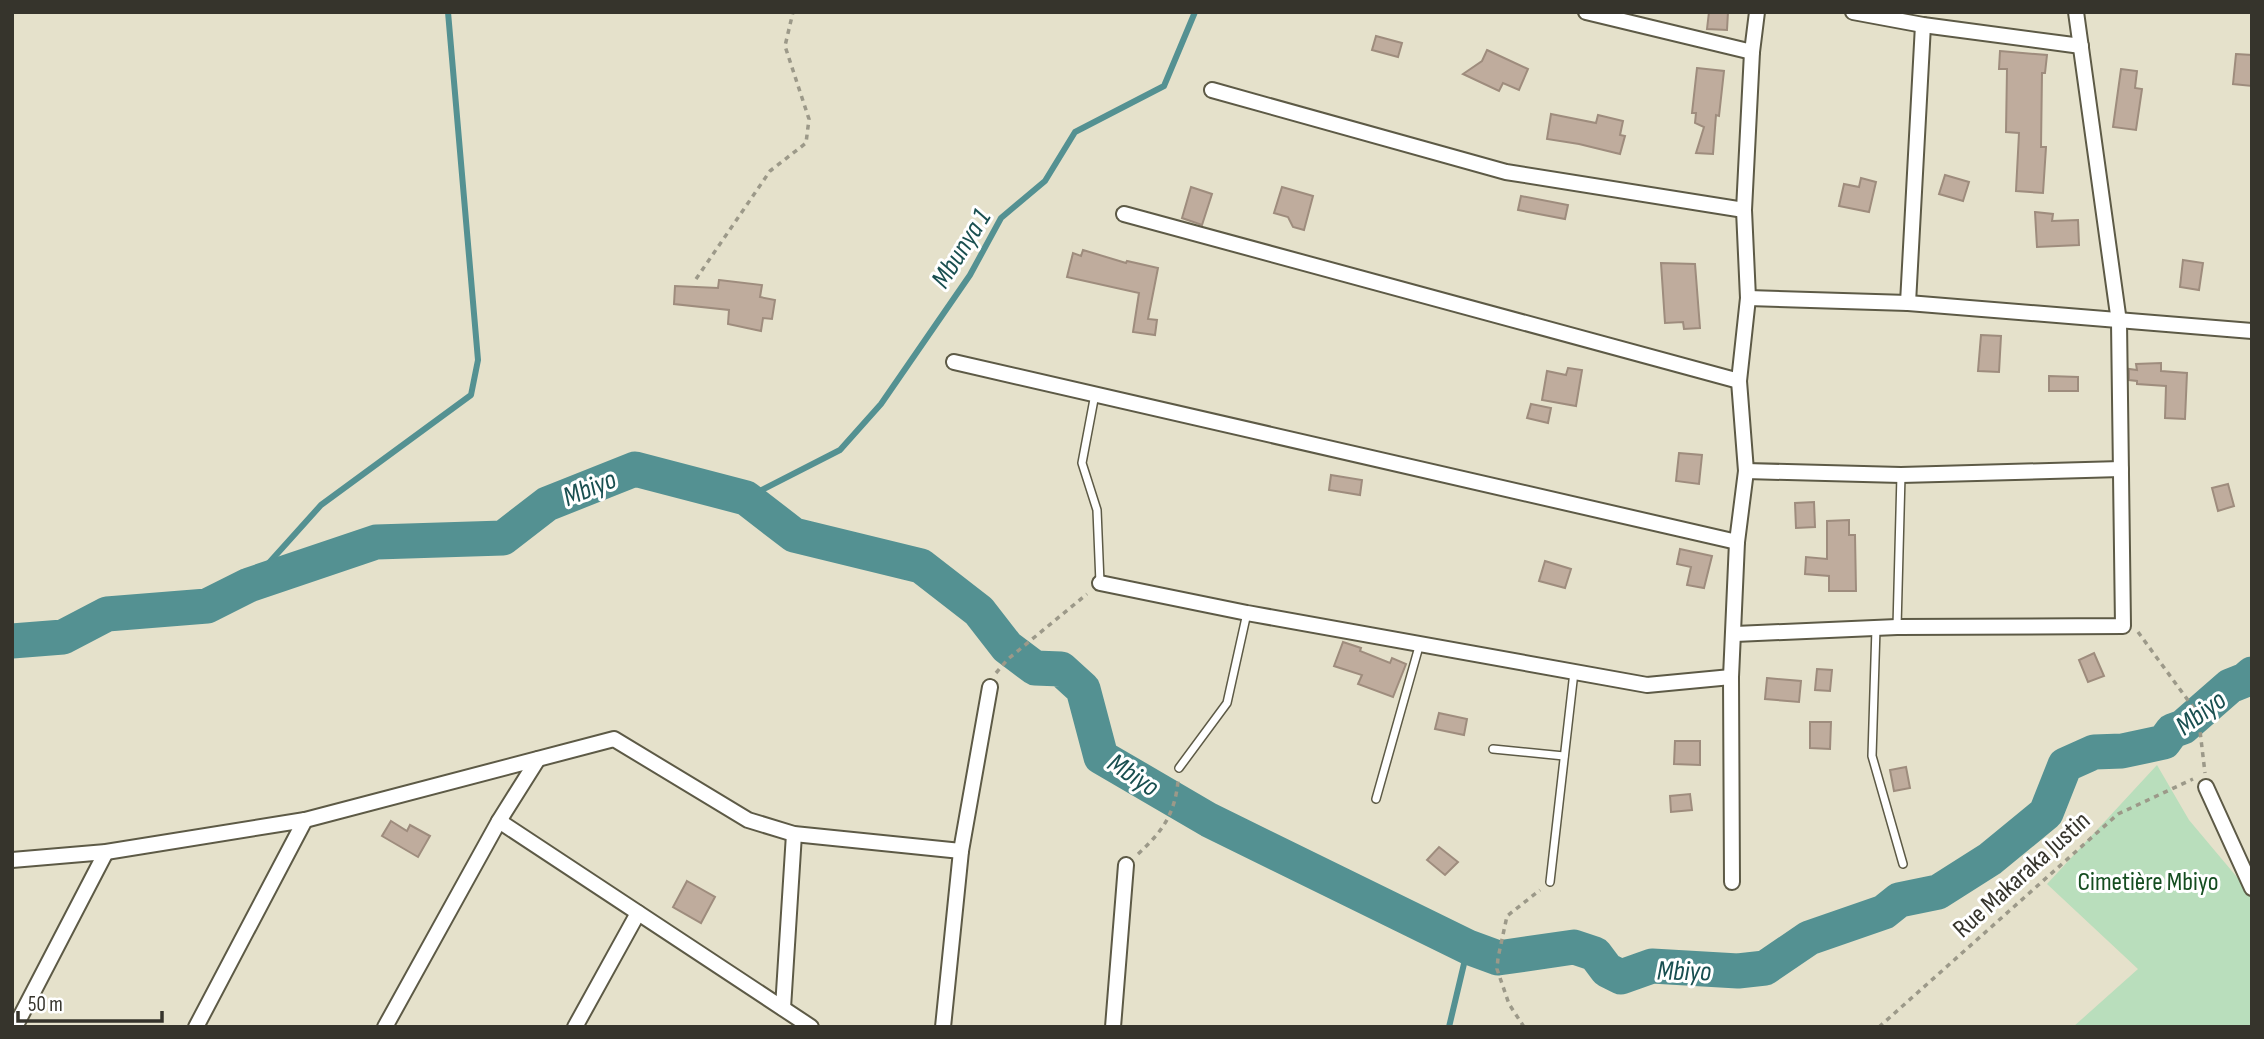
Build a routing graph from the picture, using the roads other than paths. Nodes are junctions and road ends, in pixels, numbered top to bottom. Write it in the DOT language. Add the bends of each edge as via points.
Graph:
graph roads {
  1 [pos="1586,12"];
  2 [pos="1757,12"];
  3 [pos="1853,12"];
  4 [pos="2077,12"];
  5 [pos="1923,25"];
  6 [pos="2081,46"];
  7 [pos="1752,52"];
  8 [pos="1212,90"];
  9 [pos="1744,210"];
  10 [pos="1124,214"];
  11 [pos="1748,298"];
  12 [pos="1908,303"];
  13 [pos="2119,322"];
  14 [pos="2252,331"];
  15 [pos="954,362"];
  16 [pos="1739,381"];
  17 [pos="1095,394"];
  18 [pos="2122,469"];
  19 [pos="1746,471"];
  20 [pos="1901,475"];
  21 [pos="1737,542"];
  22 [pos="1100,583"];
  23 [pos="1247,613"];
  24 [pos="1897,626"];
  25 [pos="1875,628"];
  26 [pos="1735,634"];
  27 [pos="1420,643"];
  28 [pos="1574,671"];
  29 [pos="1731,677"];
  30 [pos="990,687"];
  31 [pos="1493,748"];
  32 [pos="1564,756"];
  33 [pos="538,759"];
  34 [pos="1179,768"];
  35 [pos="2205,780"];
  36 [pos="1376,799"];
  37 [pos="305,820"];
  38 [pos="499,821"];
  39 [pos="794,834"];
  40 [pos="961,851"];
  41 [pos="106,852"];
  42 [pos="12,860"];
  43 [pos="1903,864"];
  44 [pos="1126,865"];
  45 [pos="1550,882"];
  46 [pos="1732,882"];
  47 [pos="2252,888"];
  48 [pos="638,913"];
  49 [pos="783,1008"];
  50 [pos="15,1027"];
  51 [pos="196,1027"];
  52 [pos="385,1027"];
  53 [pos="575,1027"];
  54 [pos="811,1027"];
  55 [pos="943,1027"];
  56 [pos="1113,1027"];
  1 -- 7 [label="street"];
  2 -- 7 [label="street"];
  3 -- 5 [label="street"];
  4 -- 6 [label="street"];
  5 -- 6 [label="street"];
  5 -- 12 [label="street"];
  6 -- 13 [label="street"];
  7 -- 9 [label="street"];
  8 -- 9 [label="street" via="1506,172"];
  9 -- 11 [label="street"];
  10 -- 16 [label="street"];
  11 -- 12 [label="street"];
  11 -- 16 [label="street"];
  12 -- 13 [label="street"];
  13 -- 14 [label="street"];
  13 -- 18 [label="street"];
  15 -- 17 [label="street"];
  16 -- 19 [label="street"];
  17 -- 21 [label="street"];
  17 -- 22 [label="lane" via="1082,463 1097,510"];
  18 -- 20 [label="street"];
  18 -- 24 [label="street" via="2123,626"];
  19 -- 20 [label="street"];
  19 -- 21 [label="street"];
  20 -- 24 [label="lane"];
  21 -- 26 [label="street"];
  22 -- 23 [label="street"];
  23 -- 27 [label="street"];
  23 -- 34 [label="lane" via="1227,703"];
  24 -- 25 [label="street"];
  25 -- 26 [label="street"];
  25 -- 43 [label="lane" via="1872,756"];
  26 -- 29 [label="street"];
  27 -- 28 [label="street"];
  27 -- 36 [label="lane"];
  28 -- 29 [label="street" via="1647,685"];
  28 -- 32 [label="lane"];
  29 -- 46 [label="street"];
  30 -- 40 [label="street"];
  31 -- 32 [label="lane"];
  32 -- 45 [label="lane"];
  33 -- 37 [label="street"];
  33 -- 38 [label="street"];
  33 -- 39 [label="street" via="614,739 748,820"];
  35 -- 47 [label="street"];
  37 -- 41 [label="street"];
  37 -- 51 [label="street"];
  38 -- 48 [label="street"];
  38 -- 52 [label="street"];
  39 -- 40 [label="street"];
  39 -- 49 [label="street"];
  40 -- 55 [label="street"];
  41 -- 42 [label="street"];
  41 -- 50 [label="street"];
  44 -- 56 [label="street"];
  48 -- 49 [label="street"];
  48 -- 53 [label="street"];
  49 -- 54 [label="street"];
}
